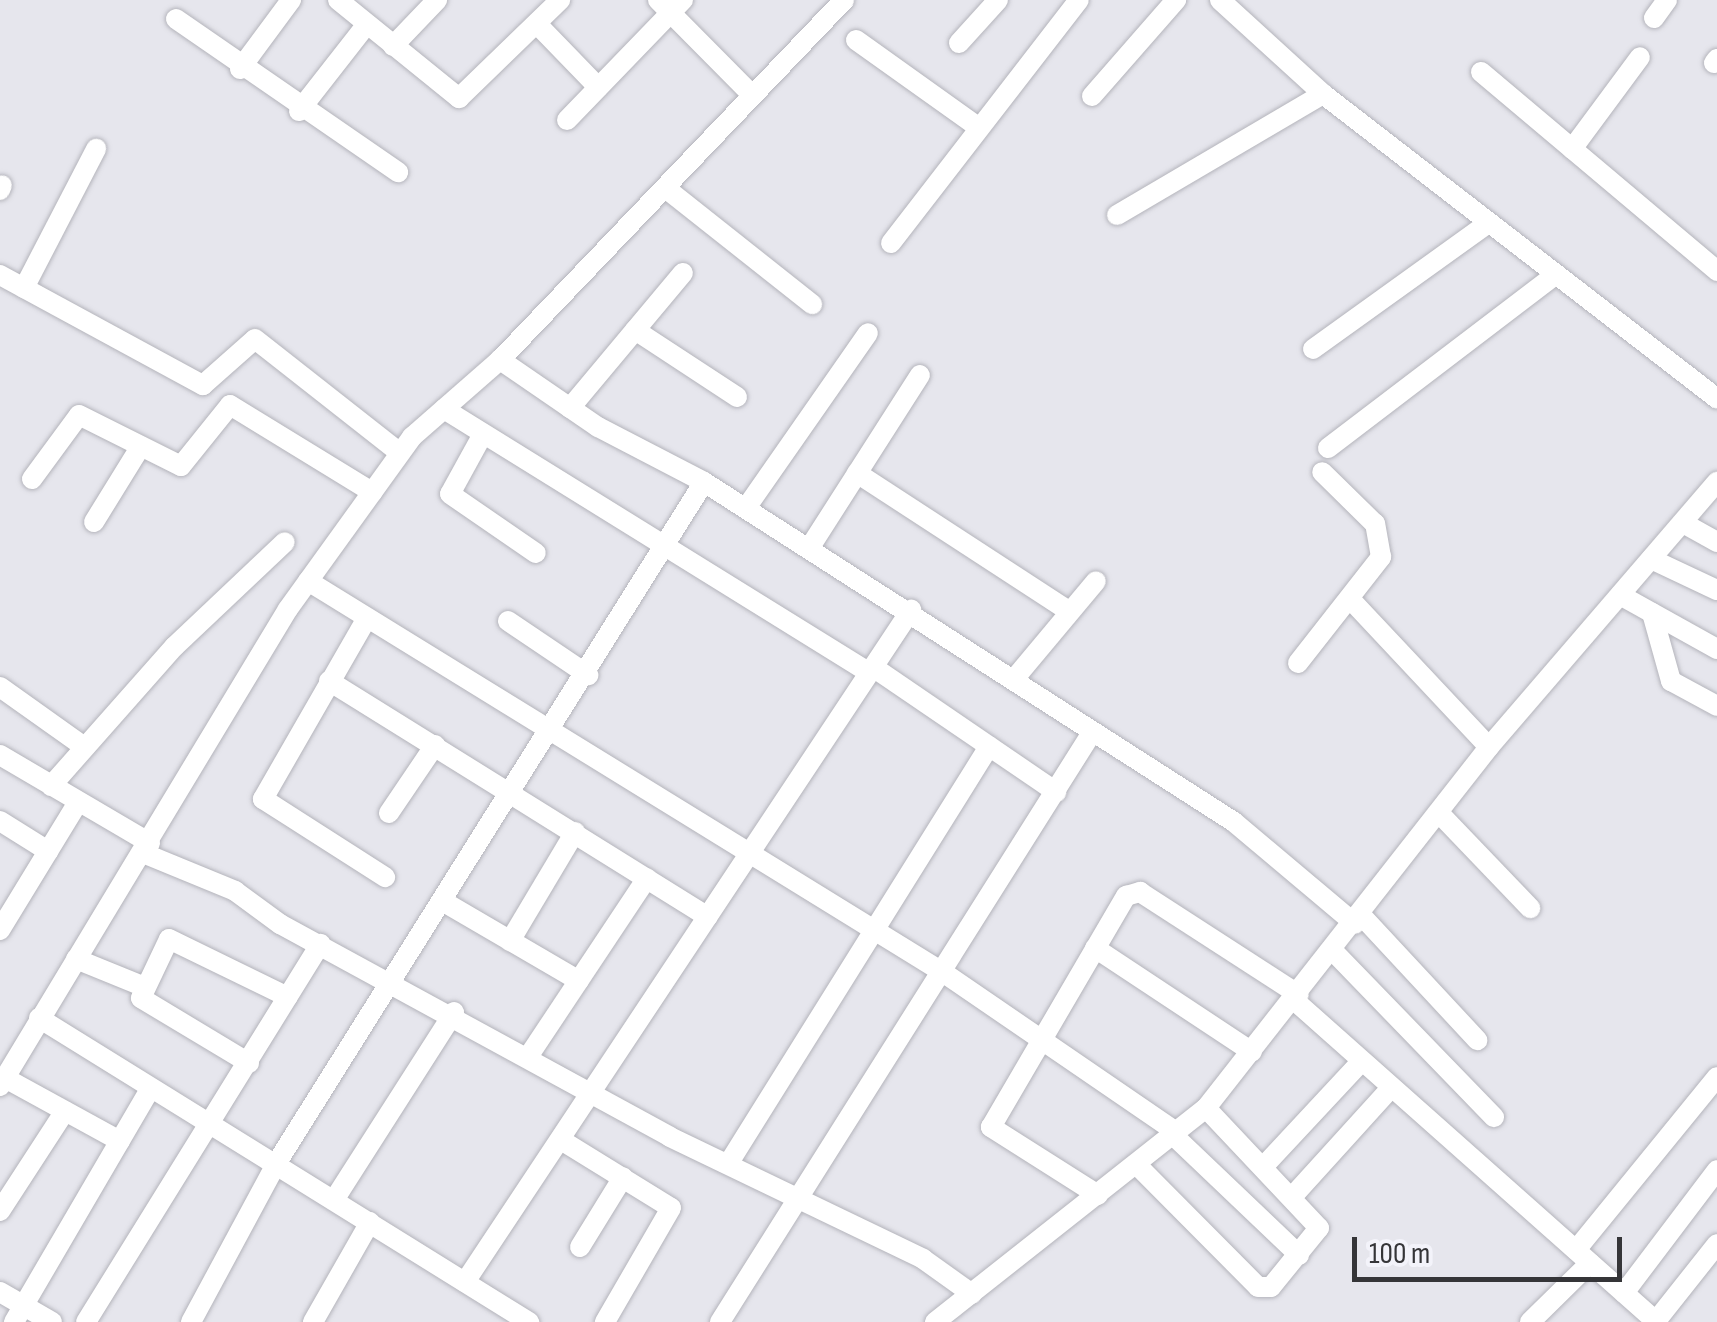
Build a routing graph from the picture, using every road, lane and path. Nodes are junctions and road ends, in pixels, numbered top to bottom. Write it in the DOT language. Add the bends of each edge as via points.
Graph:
graph roads {
  1 [pos="291,0"];
  2 [pos="338,0"];
  3 [pos="437,0"];
  4 [pos="560,0"];
  5 [pos="998,0"];
  6 [pos="1079,0"];
  7 [pos="1176,0"];
  8 [pos="1220,0"];
  9 [pos="1667,0"];
  10 [pos="834,2"];
  11 [pos="671,4"];
  12 [pos="1654,18"];
  13 [pos="176,19"];
  14 [pos="366,24"];
  15 [pos="537,24"];
  16 [pos="856,40"];
  17 [pos="960,44"];
  18 [pos="393,46"];
  19 [pos="1640,57"];
  20 [pos="240,69"];
  21 [pos="1482,72"];
  22 [pos="598,87"];
  23 [pos="751,94"];
  24 [pos="1323,94"];
  25 [pos="1092,96"];
  26 [pos="299,111"];
  27 [pos="567,120"];
  28 [pos="978,128"];
  29 [pos="96,148"];
  30 [pos="1572,149"];
  31 [pos="398,172"];
  32 [pos="668,190"];
  33 [pos="1117,216"];
  34 [pos="1487,224"];
  35 [pos="891,242"];
  36 [pos="1717,270"];
  37 [pos="682,272"];
  38 [pos="0,275"];
  39 [pos="1554,276"];
  40 [pos="24,288"];
  41 [pos="812,304"];
  42 [pos="634,330"];
  43 [pos="868,333"];
  44 [pos="1313,349"];
  45 [pos="500,360"];
  46 [pos="920,376"];
  47 [pos="737,397"];
  48 [pos="1717,398"];
  49 [pos="570,408"];
  50 [pos="444,409"];
  51 [pos="483,434"];
  52 [pos="141,446"];
  53 [pos="1328,448"];
  54 [pos="400,454"];
  55 [pos="1322,472"];
  56 [pos="857,473"];
  57 [pos="32,478"];
  58 [pos="704,482"];
  59 [pos="1717,482"];
  60 [pos="372,492"];
  61 [pos="746,508"];
  62 [pos="94,522"];
  63 [pos="1682,523"];
  64 [pos="285,542"];
  65 [pos="1717,542"];
  66 [pos="810,547"];
  67 [pos="665,548"];
  68 [pos="536,553"];
  69 [pos="1651,559"];
  70 [pos="308,581"];
  71 [pos="1096,581"];
  72 [pos="1717,590"];
  73 [pos="1620,595"];
  74 [pos="1352,601"];
  75 [pos="910,610"];
  76 [pos="1069,611"];
  77 [pos="1652,613"];
  78 [pos="367,618"];
  79 [pos="508,621"];
  80 [pos="1717,649"];
  81 [pos="1298,664"];
  82 [pos="871,669"];
  83 [pos="588,675"];
  84 [pos="1015,678"];
  85 [pos="329,682"];
  86 [pos="0,687"];
  87 [pos="1717,706"];
  88 [pos="552,733"];
  89 [pos="1091,734"];
  90 [pos="435,745"];
  91 [pos="84,746"];
  92 [pos="988,746"];
  93 [pos="1489,746"];
  94 [pos="0,756"];
  95 [pos="51,786"];
  96 [pos="513,792"];
  97 [pos="1056,792"];
  98 [pos="78,802"];
  99 [pos="1439,813"];
  100 [pos="389,814"];
  101 [pos="0,821"];
  102 [pos="575,832"];
  103 [pos="146,848"];
  104 [pos="48,852"];
  105 [pos="750,853"];
  106 [pos="385,878"];
  107 [pos="647,878"];
  108 [pos="444,902"];
  109 [pos="1530,908"];
  110 [pos="708,918"];
  111 [pos="1358,920"];
  112 [pos="0,930"];
  113 [pos="872,931"];
  114 [pos="510,941"];
  115 [pos="320,944"];
  116 [pos="1095,948"];
  117 [pos="1334,952"];
  118 [pos="76,959"];
  119 [pos="944,974"];
  120 [pos="394,980"];
  121 [pos="579,981"];
  122 [pos="142,986"];
  123 [pos="288,996"];
  124 [pos="1296,997"];
  125 [pos="454,1012"];
  126 [pos="39,1018"];
  127 [pos="1040,1038"];
  128 [pos="1476,1040"];
  129 [pos="1252,1052"];
  130 [pos="530,1054"];
  131 [pos="1361,1062"];
  132 [pos="248,1063"];
  133 [pos="1717,1077"];
  134 [pos="2,1082"];
  135 [pos="151,1088"];
  136 [pos="1390,1089"];
  137 [pos="595,1090"];
  138 [pos="1206,1108"];
  139 [pos="65,1111"];
  140 [pos="1494,1117"];
  141 [pos="211,1124"];
  142 [pos="1175,1133"];
  143 [pos="561,1140"];
  144 [pos="120,1141"];
  145 [pos="730,1161"];
  146 [pos="276,1164"];
  147 [pos="1136,1164"];
  148 [pos="1263,1167"];
  149 [pos="1717,1170"];
  150 [pos="622,1177"];
  151 [pos="1098,1195"];
  152 [pos="1292,1197"];
  153 [pos="334,1200"];
  154 [pos="800,1201"];
  155 [pos="0,1211"];
  156 [pos="370,1222"];
  157 [pos="1717,1244"];
  158 [pos="580,1247"];
  159 [pos="1575,1249"];
  160 [pos="1299,1255"];
  161 [pos="465,1282"];
  162 [pos="0,1292"];
  163 [pos="1624,1293"];
  164 [pos="972,1294"];
  165 [pos="19,1314"];
  166 [pos="503,1315"];
  167 [pos="52,1322"];
  168 [pos="86,1322"];
  169 [pos="190,1322"];
  170 [pos="312,1322"];
  171 [pos="529,1322"];
  172 [pos="606,1322"];
  173 [pos="720,1322"];
  174 [pos="935,1322"];
  175 [pos="1530,1322"];
  176 [pos="1657,1322"];
  1 -- 20 [label="street"];
  2 -- 14 [label="street"];
  3 -- 18 [label="street"];
  4 -- 15 [label="street"];
  5 -- 17 [label="street"];
  6 -- 28 [label="street"];
  7 -- 25 [label="street"];
  8 -- 24 [label="street"];
  9 -- 12 [label="street"];
  10 -- 23 [label="street"];
  11 -- 22 [label="street"];
  11 -- 23 [label="street"];
  13 -- 20 [label="street"];
  14 -- 18 [label="street"];
  14 -- 26 [label="street"];
  15 -- 18 [label="street" via="459,98"];
  15 -- 22 [label="street"];
  16 -- 28 [label="street"];
  19 -- 30 [label="street"];
  20 -- 26 [label="street"];
  21 -- 30 [label="street"];
  22 -- 27 [label="street"];
  23 -- 32 [label="street"];
  24 -- 33 [label="street"];
  24 -- 34 [label="street"];
  26 -- 31 [label="street"];
  28 -- 35 [label="street"];
  29 -- 40 [label="street"];
  30 -- 36 [label="street"];
  32 -- 41 [label="street"];
  32 -- 45 [label="street"];
  34 -- 39 [label="street"];
  34 -- 44 [label="street"];
  37 -- 42 [label="street"];
  38 -- 40 [label="street"];
  39 -- 48 [label="street"];
  39 -- 53 [label="street"];
  40 -- 54 [label="street" via="204,385 255,339"];
  42 -- 47 [label="street"];
  42 -- 49 [label="street"];
  43 -- 61 [label="street"];
  45 -- 49 [label="street"];
  45 -- 50 [label="street"];
  46 -- 56 [label="street"];
  49 -- 58 [label="street"];
  50 -- 51 [label="street"];
  50 -- 54 [label="street"];
  51 -- 67 [label="street"];
  51 -- 68 [label="street" via="450,494"];
  52 -- 57 [label="street" via="79,415"];
  52 -- 60 [label="street" via="181,466 236,406"];
  52 -- 62 [label="street"];
  54 -- 60 [label="street"];
  55 -- 74 [label="street" via="1380,534 1380,565"];
  56 -- 66 [label="street"];
  56 -- 76 [label="street"];
  58 -- 61 [label="street"];
  58 -- 67 [label="street"];
  59 -- 63 [label="street"];
  60 -- 70 [label="street"];
  61 -- 66 [label="street"];
  63 -- 65 [label="street"];
  63 -- 69 [label="street"];
  64 -- 91 [label="street"];
  66 -- 75 [label="street"];
  67 -- 82 [label="street"];
  67 -- 83 [label="street"];
  69 -- 72 [label="street"];
  69 -- 73 [label="street"];
  70 -- 78 [label="street"];
  70 -- 103 [label="street"];
  71 -- 76 [label="street"];
  73 -- 77 [label="street"];
  73 -- 93 [label="street"];
  74 -- 81 [label="street"];
  74 -- 93 [label="street"];
  75 -- 82 [label="street"];
  75 -- 84 [label="street"];
  76 -- 84 [label="street"];
  77 -- 80 [label="street"];
  77 -- 87 [label="street" via="1671,681"];
  78 -- 85 [label="street"];
  78 -- 88 [label="street"];
  79 -- 83 [label="street"];
  82 -- 92 [label="street"];
  82 -- 105 [label="street"];
  83 -- 88 [label="street"];
  84 -- 89 [label="street"];
  85 -- 90 [label="street"];
  85 -- 106 [label="street" via="264,799"];
  86 -- 91 [label="street"];
  88 -- 96 [label="street"];
  88 -- 105 [label="street"];
  89 -- 97 [label="street"];
  89 -- 111 [label="street" via="1234,822"];
  90 -- 96 [label="street"];
  90 -- 100 [label="street"];
  91 -- 95 [label="street"];
  92 -- 97 [label="street"];
  92 -- 113 [label="street"];
  93 -- 99 [label="street"];
  94 -- 95 [label="street"];
  95 -- 98 [label="street"];
  96 -- 102 [label="street"];
  96 -- 108 [label="street"];
  97 -- 119 [label="street"];
  98 -- 103 [label="street"];
  98 -- 104 [label="street"];
  99 -- 109 [label="street"];
  99 -- 111 [label="street"];
  101 -- 104 [label="street"];
  102 -- 107 [label="street"];
  102 -- 114 [label="street"];
  103 -- 115 [label="street" via="235,891"];
  103 -- 118 [label="street"];
  104 -- 112 [label="street"];
  105 -- 110 [label="street"];
  105 -- 113 [label="street"];
  107 -- 110 [label="street"];
  107 -- 121 [label="street"];
  108 -- 114 [label="street"];
  108 -- 120 [label="street"];
  110 -- 137 [label="street"];
  111 -- 117 [label="street"];
  111 -- 128 [label="street"];
  113 -- 119 [label="street"];
  113 -- 145 [label="street"];
  114 -- 121 [label="street"];
  115 -- 120 [label="street"];
  115 -- 123 [label="street"];
  116 -- 124 [label="street" via="1126,896 1140,892"];
  116 -- 127 [label="street"];
  116 -- 129 [label="street"];
  117 -- 124 [label="street"];
  117 -- 140 [label="street"];
  118 -- 122 [label="street"];
  118 -- 126 [label="street"];
  119 -- 127 [label="street"];
  119 -- 154 [label="street"];
  120 -- 125 [label="street"];
  120 -- 146 [label="street"];
  121 -- 130 [label="street"];
  122 -- 123 [label="street" via="172,937"];
  122 -- 132 [label="street" via="141,998"];
  123 -- 132 [label="street"];
  124 -- 129 [label="street"];
  124 -- 131 [label="street"];
  125 -- 130 [label="street"];
  125 -- 153 [label="street"];
  126 -- 134 [label="street"];
  126 -- 135 [label="street"];
  127 -- 142 [label="street"];
  127 -- 151 [label="street" via="991,1127"];
  129 -- 138 [label="street"];
  130 -- 137 [label="street"];
  131 -- 136 [label="street"];
  131 -- 148 [label="street"];
  132 -- 141 [label="street"];
  133 -- 159 [label="street"];
  134 -- 139 [label="street"];
  135 -- 141 [label="street"];
  135 -- 144 [label="street"];
  136 -- 152 [label="street"];
  136 -- 159 [label="street"];
  137 -- 143 [label="street"];
  137 -- 145 [label="street"];
  138 -- 142 [label="street"];
  138 -- 148 [label="street"];
  139 -- 144 [label="street"];
  139 -- 155 [label="street"];
  141 -- 146 [label="street"];
  141 -- 168 [label="street"];
  142 -- 147 [label="street"];
  142 -- 160 [label="street"];
  143 -- 150 [label="street"];
  143 -- 161 [label="street"];
  144 -- 165 [label="street"];
  145 -- 154 [label="street"];
  146 -- 153 [label="street"];
  146 -- 169 [label="street"];
  147 -- 151 [label="street"];
  147 -- 160 [label="street" via="1258,1287 1271,1287"];
  148 -- 152 [label="street"];
  149 -- 163 [label="street"];
  150 -- 158 [label="street"];
  150 -- 172 [label="street" via="671,1214"];
  151 -- 164 [label="street"];
  152 -- 160 [label="street" via="1319,1228"];
  153 -- 156 [label="street"];
  154 -- 164 [label="street"];
  154 -- 173 [label="street"];
  156 -- 161 [label="street"];
  156 -- 170 [label="street"];
  157 -- 176 [label="street"];
  159 -- 163 [label="street"];
  159 -- 175 [label="street"];
  161 -- 166 [label="street"];
  162 -- 165 [label="street"];
  163 -- 176 [label="street"];
  164 -- 174 [label="street"];
  165 -- 167 [label="street"];
  166 -- 171 [label="street"];
}
